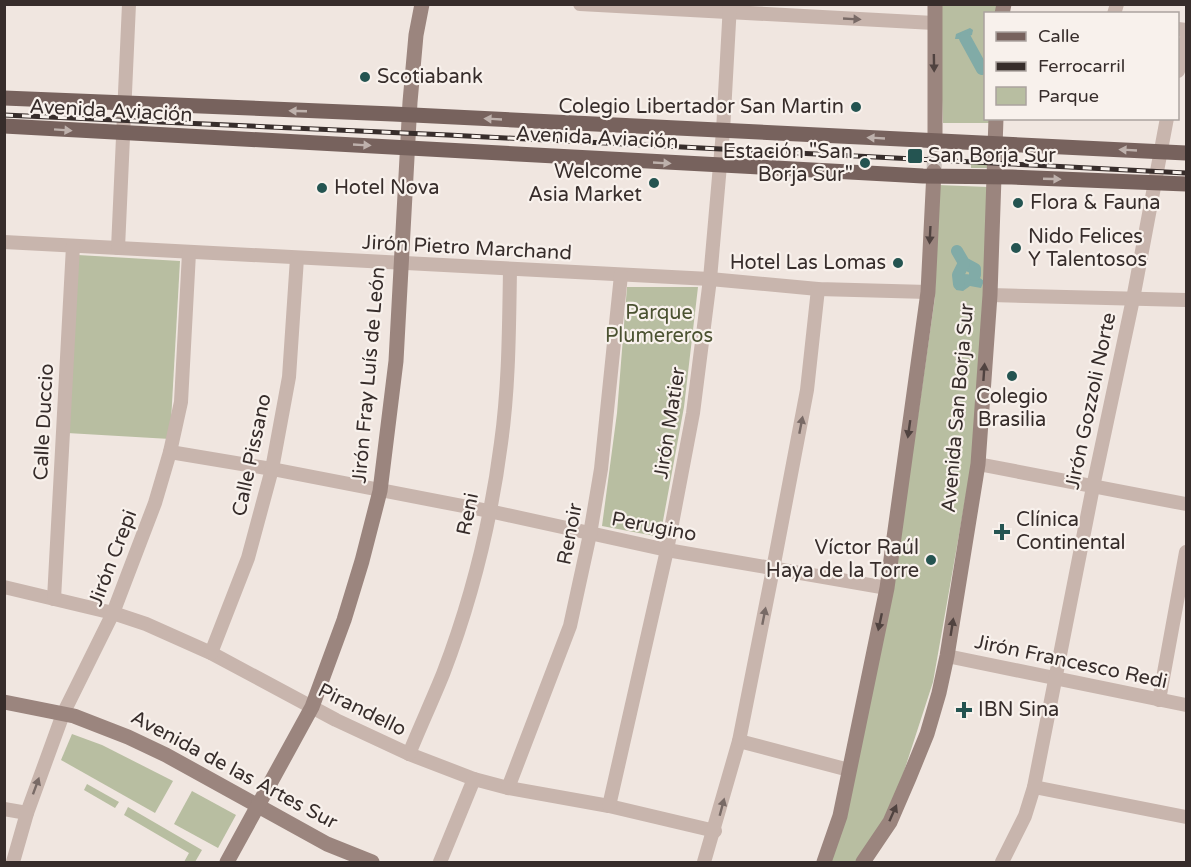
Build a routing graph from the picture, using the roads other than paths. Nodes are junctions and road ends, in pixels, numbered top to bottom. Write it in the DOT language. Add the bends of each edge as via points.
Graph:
graph roads {
  1 [pos="129,4"];
  2 [pos="422,4"];
  3 [pos="580,4"];
  4 [pos="935,4"];
  5 [pos="730,8"];
  6 [pos="825,11"];
  7 [pos="934,23"];
  8 [pos="1186,40"];
  9 [pos="1179,66"];
  10 [pos="4,98"];
  11 [pos="125,104"];
  12 [pos="409,115"];
  13 [pos="996,120"];
  14 [pos="1167,120"];
  15 [pos="4,126"];
  16 [pos="723,131"];
  17 [pos="123,134"];
  18 [pos="935,143"];
  19 [pos="994,144"];
  20 [pos="407,148"];
  21 [pos="1161,152"];
  22 [pos="1186,153"];
  23 [pos="720,166"];
  24 [pos="933,174"];
  25 [pos="993,178"];
  26 [pos="1155,183"];
  27 [pos="1186,184"];
  28 [pos="4,242"];
  29 [pos="73,246"];
  30 [pos="118,248"];
  31 [pos="189,253"];
  32 [pos="297,258"];
  33 [pos="401,264"];
  34 [pos="510,270"];
  35 [pos="621,275"];
  36 [pos="710,279"];
  37 [pos="818,289"];
  38 [pos="928,292"];
  39 [pos="990,295"];
  40 [pos="1133,299"];
  41 [pos="1186,300"];
  42 [pos="170,452"];
  43 [pos="978,464"];
  44 [pos="272,469"];
  45 [pos="1093,487"];
  46 [pos="380,491"];
  47 [pos="1186,504"];
  48 [pos="489,511"];
  49 [pos="591,534"];
  50 [pos="667,550"];
  51 [pos="1186,552"];
  52 [pos="773,569"];
  53 [pos="4,587"];
  54 [pos="886,588"];
  55 [pos="54,599"];
  56 [pos="113,613"];
  57 [pos="211,653"];
  58 [pos="947,656"];
  59 [pos="1057,678"];
  60 [pos="1159,700"];
  61 [pos="4,702"];
  62 [pos="1186,705"];
  63 [pos="312,707"];
  64 [pos="63,714"];
  65 [pos="739,741"];
  66 [pos="409,754"];
  67 [pos="849,770"];
  68 [pos="474,779"];
  69 [pos="1034,787"];
  70 [pos="508,788"];
  71 [pos="609,806"];
  72 [pos="258,807"];
  73 [pos="4,809"];
  74 [pos="27,813"];
  75 [pos="1186,817"];
  76 [pos="715,831"];
  77 [pos="13,862"];
  78 [pos="227,862"];
  79 [pos="372,862"];
  80 [pos="440,862"];
  81 [pos="704,862"];
  82 [pos="824,862"];
  83 [pos="863,862"];
  84 [pos="1002,862"];
  1 -- 11 [label="street"];
  2 -- 12 [label="main road, Jirón Fray Luís de León"];
  3 -- 5 [label="street"];
  4 -- 7 [label="main road"];
  5 -- 6 [label="street"];
  5 -- 16 [label="street, Jirón Matier"];
  6 -- 7 [label="street, one-way"];
  7 -- 18 [label="main road, one-way"];
  8 -- 9 [label="street"];
  10 -- 11 [label="main road, Avenida Aviación"];
  12 -- 11 [label="main road, Avenida Aviación, one-way"];
  11 -- 17 [label="street"];
  16 -- 12 [label="main road, Avenida Aviación, one-way"];
  12 -- 20 [label="main road, Jirón Fray Luís de León"];
  13 -- 19 [label="main road, Avenida San Borja Sur"];
  14 -- 21 [label="street, Jirón Gozzoli Norte"];
  15 -- 17 [label="main road, Avenida Aviación, one-way"];
  18 -- 16 [label="main road, Avenida Aviación, one-way"];
  16 -- 23 [label="street, Jirón Matier"];
  17 -- 20 [label="main road, Avenida Aviación, one-way"];
  17 -- 30 [label="street"];
  18 -- 19 [label="main road, Avenida Aviación"];
  21 -- 19 [label="main road, Avenida Aviación, one-way"];
  19 -- 25 [label="main road, Avenida San Borja Sur"];
  20 -- 23 [label="main road, Avenida Aviación, one-way"];
  20 -- 33 [label="main road, Jirón Fray Luís de León"];
  21 -- 22 [label="main road, Avenida Aviación"];
  21 -- 26 [label="street, Jirón Gozzoli Norte"];
  23 -- 24 [label="main road, Avenida Aviación"];
  23 -- 36 [label="street, Jirón Matier"];
  24 -- 25 [label="main road, Avenida Aviación"];
  24 -- 38 [label="main road, Avenida San Borja Sur, one-way"];
  25 -- 26 [label="main road, Avenida Aviación, one-way"];
  25 -- 39 [label="main road, Avenida San Borja Sur"];
  26 -- 27 [label="main road, Avenida Aviación"];
  26 -- 40 [label="street, Jirón Gozzoli Norte"];
  28 -- 29 [label="street, Jirón Pietro Marchand"];
  29 -- 30 [label="street, Jirón Pietro Marchand"];
  29 -- 55 [label="street, Calle Duccio"];
  30 -- 31 [label="street, Jirón Pietro Marchand"];
  31 -- 32 [label="street, Jirón Pietro Marchand"];
  31 -- 42 [label="street, Jirón Crepi" via="181,402"];
  32 -- 33 [label="street, Jirón Pietro Marchand"];
  32 -- 44 [label="street, Calle Pissano" via="289,377"];
  33 -- 34 [label="street, Jirón Pietro Marchand"];
  33 -- 46 [label="main road, Jirón Fray Luís de León" via="396,361"];
  34 -- 35 [label="street, Jirón Pietro Marchand"];
  34 -- 48 [label="street, Reni" via="509,356 501,443"];
  35 -- 36 [label="street, Jirón Pietro Marchand"];
  35 -- 49 [label="street, Renoir" via="603,458"];
  36 -- 37 [label="street, Jirón Pietro Marchand"];
  36 -- 50 [label="street, Jirón Matier" via="693,413"];
  37 -- 38 [label="street, Jirón Pietro Marchand"];
  52 -- 37 [label="street, one-way" via="807,390"];
  38 -- 54 [label="main road, Avenida San Borja Sur, one-way"];
  39 -- 40 [label="street"];
  43 -- 39 [label="main road, Avenida San Borja Sur, one-way"];
  40 -- 41 [label="street"];
  40 -- 45 [label="street, Jirón Gozzoli Norte"];
  42 -- 44 [label="street, Perugino"];
  42 -- 56 [label="street, Jirón Crepi"];
  43 -- 45 [label="street"];
  58 -- 43 [label="main road, Avenida San Borja Sur, one-way"];
  44 -- 46 [label="street, Perugino"];
  44 -- 57 [label="street, Calle Pissano" via="248,558"];
  45 -- 47 [label="street"];
  45 -- 59 [label="street, Jirón Gozzoli Norte"];
  46 -- 48 [label="street, Perugino"];
  46 -- 63 [label="main road, Jirón Fray Luís de León" via="347,610"];
  48 -- 49 [label="street, Perugino"];
  48 -- 66 [label="street, Reni" via="472,587 443,673"];
  49 -- 50 [label="street, Perugino"];
  49 -- 70 [label="street, Renoir" via="570,626"];
  50 -- 52 [label="street, Perugino"];
  50 -- 71 [label="street, Jirón Matier"];
  51 -- 60 [label="street"];
  52 -- 54 [label="street, Perugino"];
  65 -- 52 [label="street, one-way"];
  53 -- 55 [label="street, Pirandello"];
  54 -- 67 [label="main road, Avenida San Borja Sur, one-way"];
  55 -- 56 [label="street, Pirandello"];
  56 -- 57 [label="street, Pirandello"];
  56 -- 64 [label="street, Jirón Crepi"];
  57 -- 63 [label="street, Pirandello"];
  58 -- 59 [label="street, Jirón Francesco Redi"];
  83 -- 58 [label="main road, Avenida San Borja Sur, one-way" via="890,822 927,734"];
  59 -- 60 [label="street, Jirón Francesco Redi"];
  59 -- 69 [label="street, Jirón Gozzoli Norte"];
  60 -- 62 [label="street, Jirón Francesco Redi"];
  61 -- 64 [label="main road, Avenida de las Artes Sur"];
  63 -- 66 [label="street, Pirandello"];
  63 -- 72 [label="main road, Jirón Fray Luís de León"];
  64 -- 72 [label="main road, Avenida de las Artes Sur" via="166,755"];
  74 -- 64 [label="street, Jirón Crepi, one-way"];
  65 -- 67 [label="street"];
  76 -- 65 [label="street, one-way"];
  66 -- 68 [label="street, Pirandello"];
  67 -- 82 [label="main road, Avenida San Borja Sur" via="840,816"];
  68 -- 70 [label="street, Pirandello"];
  68 -- 80 [label="street"];
  69 -- 75 [label="street"];
  69 -- 84 [label="street, Jirón Gozzoli Norte" via="1025,816"];
  70 -- 71 [label="street, Pirandello"];
  71 -- 76 [label="street, Pirandello"];
  72 -- 78 [label="main road, Jirón Fray Luís de León"];
  72 -- 79 [label="main road, Avenida de las Artes Sur" via="327,844"];
  73 -- 74 [label="street"];
  74 -- 77 [label="street, Jirón Crepi"];
  76 -- 81 [label="street"];
}
